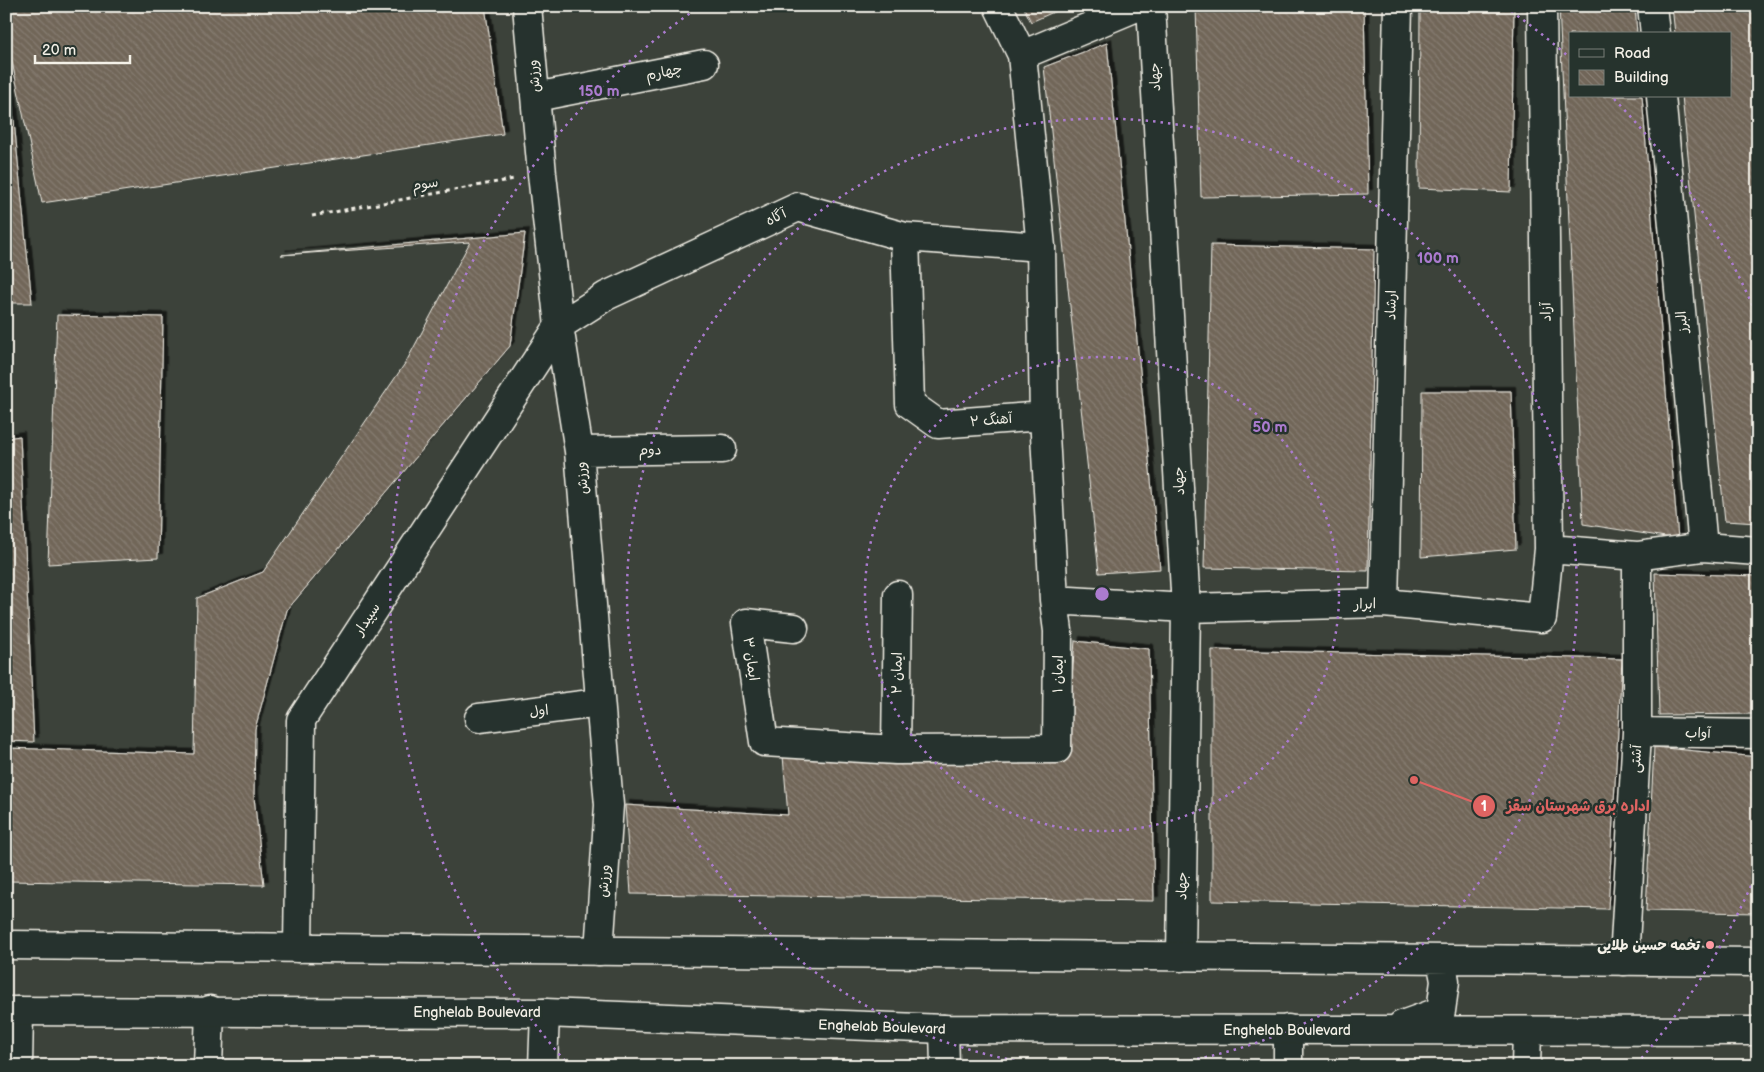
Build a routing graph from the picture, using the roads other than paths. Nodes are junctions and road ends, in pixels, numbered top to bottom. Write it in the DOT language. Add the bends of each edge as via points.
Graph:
graph roads {
  1 [pos="527,6"];
  2 [pos="998,6"];
  3 [pos="1140,6"];
  4 [pos="1151,6"];
  5 [pos="1398,6"];
  6 [pos="1542,6"];
  7 [pos="1652,6"];
  8 [pos="1655,32"];
  9 [pos="1022,55"];
  10 [pos="704,64"];
  11 [pos="536,98"];
  12 [pos="1661,98"];
  13 [pos="905,237"];
  14 [pos="1041,247"];
  15 [pos="560,326"];
  16 [pos="1044,416"];
  17 [pos="722,449"];
  18 [pos="579,451"];
  19 [pos="1703,547"];
  20 [pos="1549,549"];
  21 [pos="1758,551"];
  22 [pos="1638,556"];
  23 [pos="898,595"];
  24 [pos="1054,600"];
  25 [pos="1384,604"];
  26 [pos="1186,608"];
  27 [pos="1542,618"];
  28 [pos="794,628"];
  29 [pos="599,703"];
  30 [pos="479,718"];
  31 [pos="1638,732"];
  32 [pos="1758,734"];
  33 [pos="896,750"];
  34 [pos="6,945"];
  35 [pos="298,948"];
  36 [pos="599,951"];
  37 [pos="1180,957"];
  38 [pos="1441,960"];
  39 [pos="1624,961"];
  40 [pos="1758,962"];
  41 [pos="210,1010"];
  42 [pos="13,1011"];
  43 [pos="545,1013"];
  44 [pos="944,1029"];
  45 [pos="1288,1030"];
  46 [pos="1387,1030"];
  47 [pos="1758,1030"];
  48 [pos="1527,1032"];
  49 [pos="18,1066"];
  50 [pos="208,1066"];
  51 [pos="543,1066"];
  52 [pos="944,1066"];
  53 [pos="1288,1066"];
  54 [pos="1526,1066"];
  1 -- 11 [label="street, ورزش"];
  2 -- 9 [label="street"];
  3 -- 9 [label="street"];
  4 -- 26 [label="street, جهاد"];
  5 -- 25 [label="street, ارشاد"];
  6 -- 20 [label="street, آزاد"];
  7 -- 8 [label="street"];
  9 -- 14 [label="street, ایمان ۱"];
  10 -- 11 [label="street, چهارم"];
  11 -- 15 [label="street, ورزش"];
  12 -- 19 [label="street, البرز"];
  13 -- 14 [label="street, آگاه"];
  13 -- 15 [label="street, آگاه" via="798,206 606,296"];
  13 -- 16 [label="street, آهنگ ۲" via="910,404 938,424"];
  14 -- 16 [label="street, ایمان ۱"];
  15 -- 18 [label="street, ورزش"];
  15 -- 35 [label="street, سپیدار" via="301,720"];
  16 -- 24 [label="street, ایمان ۱"];
  17 -- 18 [label="street, دوم"];
  18 -- 29 [label="street, ورزش"];
  19 -- 21 [label="street"];
  19 -- 22 [label="street"];
  20 -- 22 [label="street"];
  20 -- 27 [label="street, آزاد"];
  22 -- 31 [label="street, آشتی"];
  23 -- 33 [label="street, ایمان ۲"];
  24 -- 26 [label="street, ابرار"];
  24 -- 33 [label="street, ایمان ۱" via="1058,631 1057,749"];
  25 -- 26 [label="street, ابرار"];
  25 -- 27 [label="street, ابرار"];
  26 -- 37 [label="street, جهاد"];
  28 -- 33 [label="street, ایمان ۳" via="746,623 764,742"];
  29 -- 30 [label="street, اول"];
  29 -- 36 [label="street, ورزش" via="609,805"];
  31 -- 32 [label="street, آواب"];
  31 -- 39 [label="street, آشتی"];
  34 -- 35 [label="street"];
  35 -- 36 [label="street"];
  36 -- 37 [label="street"];
  37 -- 38 [label="street"];
  38 -- 39 [label="street"];
  38 -- 46 [label="street" via="1445,981 1441,1011"];
  39 -- 40 [label="street"];
  41 -- 42 [label="street, Enghelab Boulevard"];
  41 -- 43 [label="street, Enghelab Boulevard"];
  41 -- 50 [label="street"];
  42 -- 49 [label="street"];
  43 -- 44 [label="street, Enghelab Boulevard"];
  43 -- 51 [label="street"];
  44 -- 45 [label="street, Enghelab Boulevard"];
  44 -- 52 [label="street"];
  45 -- 46 [label="street, Enghelab Boulevard"];
  45 -- 53 [label="street"];
  46 -- 48 [label="street, Enghelab Boulevard"];
  47 -- 48 [label="street, Enghelab Boulevard"];
  48 -- 54 [label="street"];
}
